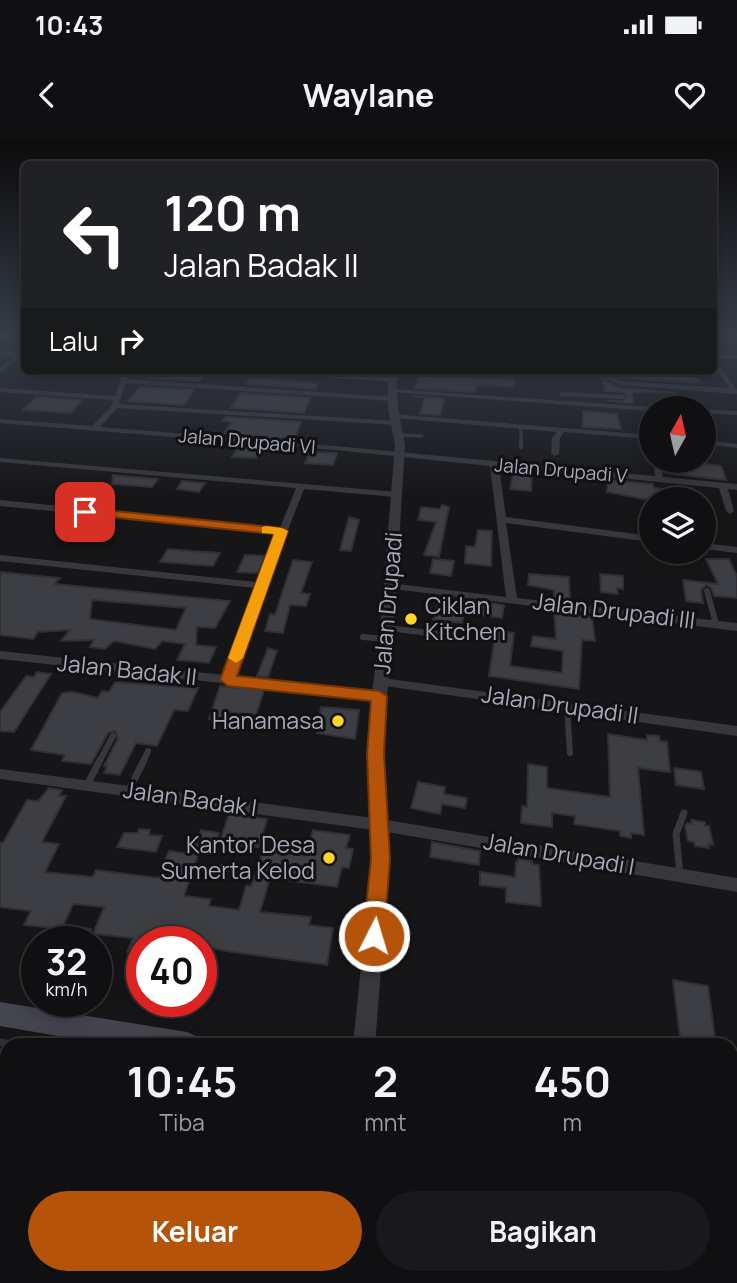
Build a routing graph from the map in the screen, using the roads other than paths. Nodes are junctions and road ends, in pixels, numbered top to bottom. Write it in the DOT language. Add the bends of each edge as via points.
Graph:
graph roads {
  1 [pos="3,390"];
  2 [pos="121,390"];
  3 [pos="393,390"];
  4 [pos="450,390"];
  5 [pos="622,390"];
  6 [pos="714,390"];
  7 [pos="735,392"];
  8 [pos="563,394"];
  9 [pos="624,397"];
  10 [pos="117,402"];
  11 [pos="631,407"];
  12 [pos="639,408"];
  13 [pos="716,411"];
  14 [pos="737,412"];
  15 [pos="0,421"];
  16 [pos="399,424"];
  17 [pos="521,426"];
  18 [pos="95,428"];
  19 [pos="562,430"];
  20 [pos="422,436"];
  21 [pos="639,436"];
  22 [pos="716,443"];
  23 [pos="737,446"];
  24 [pos="521,447"];
  25 [pos="399,454"];
  26 [pos="555,454"];
  27 [pos="0,460"];
  28 [pos="494,463"];
  29 [pos="658,473"];
  30 [pos="659,479"];
  31 [pos="723,485"];
  32 [pos="301,486"];
  33 [pos="737,487"];
  34 [pos="395,494"];
  35 [pos="0,503"];
  36 [pos="730,511"];
  37 [pos="500,519"];
  38 [pos="282,531"];
  39 [pos="639,537"];
  40 [pos="716,547"];
  41 [pos="737,550"];
  42 [pos="0,558"];
  43 [pos="261,586"];
  44 [pos="389,586"];
  45 [pos="706,591"];
  46 [pos="512,599"];
  47 [pos="716,624"];
  48 [pos="737,627"];
  49 [pos="386,633"];
  50 [pos="455,636"];
  51 [pos="363,637"];
  52 [pos="0,655"];
  53 [pos="228,680"];
  54 [pos="381,689"];
  55 [pos="566,705"];
  56 [pos="737,731"];
  57 [pos="113,736"];
  58 [pos="148,751"];
  59 [pos="570,753"];
  60 [pos="0,774"];
  61 [pos="87,785"];
  62 [pos="129,790"];
  63 [pos="684,813"];
  64 [pos="381,825"];
  65 [pos="680,875"];
  66 [pos="737,885"];
  67 [pos="0,1014"];
  68 [pos="145,1038"];
  69 [pos="364,1038"];
  1 -- 10 [label="street"];
  2 -- 10 [label="street"];
  3 -- 16 [label="street, Jalan Drupadi"];
  4 -- 11 [label="street"];
  5 -- 9 [label="street"];
  6 -- 7 [label="street"];
  8 -- 9 [label="street"];
  9 -- 11 [label="street"];
  10 -- 16 [label="street"];
  10 -- 18 [label="street"];
  11 -- 12 [label="street"];
  13 -- 14 [label="street"];
  15 -- 18 [label="street, Jalan Drupadi VI"];
  16 -- 17 [label="street"];
  16 -- 20 [label="lane"];
  16 -- 25 [label="street, Jalan Drupadi"];
  17 -- 19 [label="street"];
  17 -- 24 [label="lane"];
  18 -- 25 [label="street, Jalan Drupadi VI"];
  19 -- 21 [label="street"];
  19 -- 26 [label="street" via="556,438"];
  22 -- 23 [label="street"];
  25 -- 28 [label="street, Jalan Drupadi V"];
  25 -- 34 [label="street, Jalan Drupadi"];
  27 -- 32 [label="street"];
  28 -- 30 [label="street, Jalan Drupadi V"];
  28 -- 37 [label="street, Jalan Drupadi III"];
  29 -- 30 [label="street"];
  30 -- 31 [label="street, Jalan Drupadi V"];
  31 -- 33 [label="street, Jalan Drupadi V"];
  31 -- 36 [label="street"];
  32 -- 34 [label="street"];
  32 -- 38 [label="street"];
  34 -- 44 [label="street, Jalan Drupadi"];
  35 -- 38 [label="street"];
  37 -- 39 [label="street"];
  37 -- 46 [label="street, Jalan Drupadi III"];
  38 -- 43 [label="street"];
  40 -- 41 [label="street"];
  42 -- 43 [label="street"];
  43 -- 53 [label="street"];
  44 -- 46 [label="street, Jalan Drupadi III"];
  44 -- 49 [label="street, Jalan Drupadi"];
  45 -- 47 [label="lane"];
  46 -- 47 [label="street, Jalan Drupadi III"];
  47 -- 48 [label="street, Jalan Drupadi III"];
  49 -- 50 [label="lane"];
  49 -- 51 [label="lane"];
  49 -- 54 [label="street, Jalan Drupadi"];
  52 -- 53 [label="street, Jalan Badak II"];
  53 -- 54 [label="street, Jalan Badak II"];
  54 -- 55 [label="street, Jalan Drupadi II"];
  54 -- 64 [label="street, Jalan Drupadi" via="375,754"];
  55 -- 56 [label="street, Jalan Drupadi II"];
  55 -- 59 [label="lane"];
  57 -- 61 [label="lane"];
  58 -- 62 [label="lane"];
  60 -- 61 [label="street, Jalan Badak I"];
  61 -- 62 [label="street, Jalan Badak I"];
  62 -- 64 [label="street, Jalan Badak I"];
  63 -- 65 [label="lane" via="676,834"];
  64 -- 65 [label="street, Jalan Drupadi I"];
  64 -- 69 [label="street, Jalan Drupadi"];
  65 -- 66 [label="street, Jalan Drupadi I"];
  67 -- 68 [label="main road"];
}
